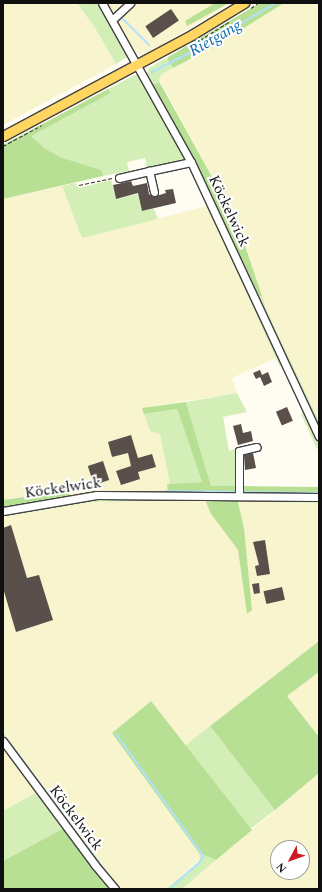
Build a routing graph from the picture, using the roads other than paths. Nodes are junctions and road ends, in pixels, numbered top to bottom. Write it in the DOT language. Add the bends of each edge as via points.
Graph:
graph roads {
  1 [pos="102,3"];
  2 [pos="130,3"];
  3 [pos="244,3"];
  4 [pos="112,20"];
  5 [pos="138,64"];
  6 [pos="3,136"];
  7 [pos="191,162"];
  8 [pos="149,171"];
  9 [pos="119,178"];
  10 [pos="154,192"];
  11 [pos="319,438"];
  12 [pos="257,447"];
  13 [pos="239,495"];
  14 [pos="319,497"];
  15 [pos="3,511"];
  16 [pos="3,741"];
  17 [pos="115,889"];
  1 -- 4 [label="street, Köckelwick"];
  2 -- 4 [label="street"];
  3 -- 5 [label="main road"];
  4 -- 5 [label="street, Köckelwick"];
  5 -- 6 [label="main road"];
  5 -- 7 [label="street, Köckelwick"];
  7 -- 8 [label="street"];
  7 -- 11 [label="street, Köckelwick"];
  8 -- 9 [label="street"];
  8 -- 10 [label="street"];
  12 -- 13 [label="street" via="239,450"];
  13 -- 14 [label="street, Köckelwick"];
  13 -- 15 [label="street, Köckelwick" via="97,494"];
  16 -- 17 [label="street, Köckelwick"];
}
